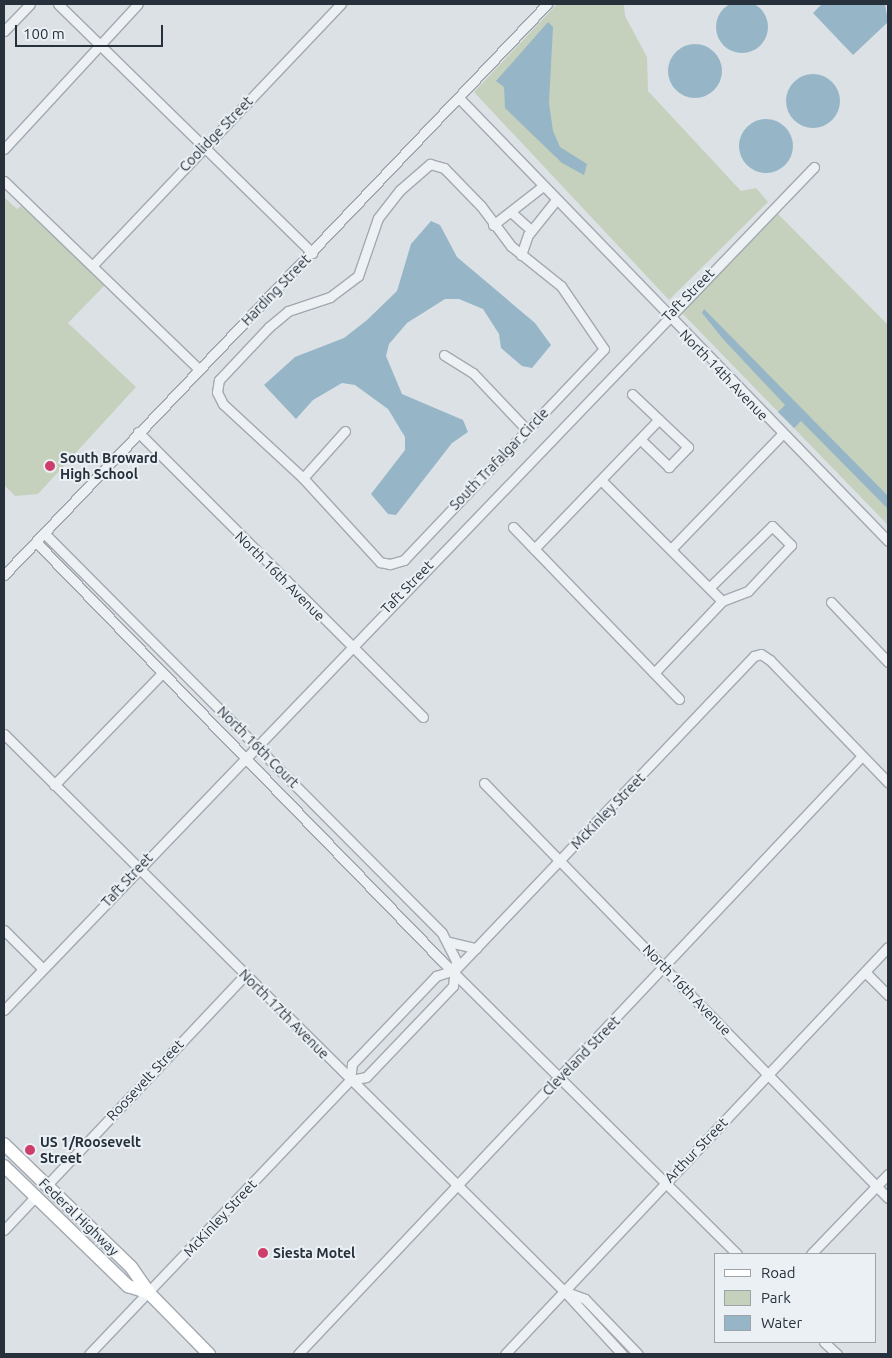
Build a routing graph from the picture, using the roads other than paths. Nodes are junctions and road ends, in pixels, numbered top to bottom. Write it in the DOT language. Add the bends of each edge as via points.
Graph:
graph roads {
  1 [pos="30,4"];
  2 [pos="58,4"];
  3 [pos="138,4"];
  4 [pos="341,4"];
  5 [pos="547,4"];
  6 [pos="4,31"];
  7 [pos="101,46"];
  8 [pos="458,98"];
  9 [pos="204,146"];
  10 [pos="4,149"];
  11 [pos="814,167"];
  12 [pos="4,181"];
  13 [pos="543,186"];
  14 [pos="556,200"];
  15 [pos="512,213"];
  16 [pos="493,225"];
  17 [pos="531,230"];
  18 [pos="312,253"];
  19 [pos="521,255"];
  20 [pos="93,265"];
  21 [pos="667,316"];
  22 [pos="444,355"];
  23 [pos="198,369"];
  24 [pos="632,394"];
  25 [pos="659,419"];
  26 [pos="345,430"];
  27 [pos="527,430"];
  28 [pos="138,432"];
  29 [pos="781,435"];
  30 [pos="640,439"];
  31 [pos="303,478"];
  32 [pos="601,480"];
  33 [pos="513,527"];
  34 [pos="44,532"];
  35 [pos="888,541"];
  36 [pos="36,542"];
  37 [pos="673,547"];
  38 [pos="534,549"];
  39 [pos="4,575"];
  40 [pos="712,586"];
  41 [pos="722,601"];
  42 [pos="831,602"];
  43 [pos="350,646"];
  44 [pos="888,662"];
  45 [pos="162,673"];
  46 [pos="654,673"];
  47 [pos="678,699"];
  48 [pos="423,718"];
  49 [pos="4,734"];
  50 [pos="256,745"];
  51 [pos="246,756"];
  52 [pos="862,756"];
  53 [pos="888,782"];
  54 [pos="484,783"];
  55 [pos="54,785"];
  56 [pos="560,860"];
  57 [pos="138,868"];
  58 [pos="4,930"];
  59 [pos="449,942"];
  60 [pos="476,948"];
  61 [pos="888,948"];
  62 [pos="666,968"];
  63 [pos="43,969"];
  64 [pos="455,970"];
  65 [pos="865,972"];
  66 [pos="244,976"];
  67 [pos="888,995"];
  68 [pos="4,1010"];
  69 [pos="767,1076"];
  70 [pos="560,1078"];
  71 [pos="350,1080"];
  72 [pos="4,1144"];
  73 [pos="4,1166"];
  74 [pos="888,1174"];
  75 [pos="665,1183"];
  76 [pos="47,1185"];
  77 [pos="458,1186"];
  78 [pos="876,1186"];
  79 [pos="34,1197"];
  80 [pos="888,1198"];
  81 [pos="4,1230"];
  82 [pos="736,1253"];
  83 [pos="812,1253"];
  84 [pos="565,1292"];
  85 [pos="149,1293"];
  86 [pos="825,1343"];
  87 [pos="89,1354"];
  88 [pos="209,1354"];
  89 [pos="298,1354"];
  90 [pos="505,1354"];
  91 [pos="622,1354"];
  92 [pos="638,1354"];
  93 [pos="837,1354"];
  1 -- 6 [label="street"];
  2 -- 7 [label="street"];
  3 -- 7 [label="street"];
  4 -- 9 [label="street, Coolidge Street"];
  5 -- 8 [label="street, Harding Street"];
  7 -- 9 [label="street"];
  7 -- 10 [label="street"];
  8 -- 13 [label="street, North 14th Avenue"];
  8 -- 18 [label="street, Harding Street"];
  9 -- 18 [label="street"];
  9 -- 20 [label="street, Coolidge Street"];
  11 -- 21 [label="street, Taft Street"];
  12 -- 20 [label="street"];
  13 -- 14 [label="street, North 14th Avenue"];
  13 -- 15 [label="street"];
  14 -- 17 [label="street"];
  14 -- 21 [label="street, North 14th Avenue"];
  15 -- 16 [label="street"];
  15 -- 17 [label="street"];
  16 -- 19 [label="street"];
  16 -- 31 [label="street" via="457,180 444,168 430,164 420,170 378,218 358,276 347,288 288,311 269,326 219,380 217,392 223,404"];
  17 -- 19 [label="street"];
  18 -- 23 [label="street, Harding Street"];
  19 -- 27 [label="street, South Trafalgar Circle" via="561,286 604,349"];
  20 -- 23 [label="street"];
  21 -- 29 [label="street, North 14th Avenue"];
  21 -- 43 [label="street, Taft Street"];
  22 -- 27 [label="street" via="473,373"];
  23 -- 28 [label="street, Harding Street"];
  24 -- 25 [label="street"];
  25 -- 30 [label="street"];
  25 -- 30 [label="street" via="688,448 669,467"];
  26 -- 31 [label="street"];
  27 -- 31 [label="street, South Trafalgar Circle" via="404,560 390,564 380,562"];
  28 -- 34 [label="street, Harding Street"];
  28 -- 43 [label="street, North 16th Avenue"];
  29 -- 35 [label="street, North 14th Avenue"];
  29 -- 37 [label="street"];
  30 -- 32 [label="street"];
  32 -- 37 [label="street"];
  32 -- 38 [label="street"];
  33 -- 38 [label="street"];
  34 -- 36 [label="street, Harding Street"];
  34 -- 50 [label="street, North 16th Court"];
  36 -- 39 [label="street, Harding Street"];
  36 -- 45 [label="street, North 16th Court"];
  37 -- 40 [label="street"];
  38 -- 46 [label="street"];
  40 -- 41 [label="street"];
  40 -- 41 [label="street" via="772,526 791,545 748,591"];
  41 -- 46 [label="street"];
  42 -- 44 [label="street"];
  43 -- 48 [label="street, North 16th Avenue"];
  43 -- 50 [label="street, Taft Street"];
  45 -- 51 [label="street, North 16th Court"];
  45 -- 55 [label="street"];
  46 -- 47 [label="street"];
  49 -- 55 [label="street, North 17th Avenue"];
  50 -- 51 [label="street, Taft Street"];
  50 -- 59 [label="street, North 16th Court"];
  51 -- 57 [label="street, Taft Street"];
  51 -- 64 [label="street, North 16th Court"];
  52 -- 53 [label="street"];
  52 -- 56 [label="street, McKinley Street" via="761,654 754,656"];
  52 -- 62 [label="street, Cleveland Street"];
  54 -- 56 [label="street, North 16th Avenue"];
  55 -- 57 [label="street, North 17th Avenue"];
  56 -- 60 [label="street, McKinley Street"];
  56 -- 62 [label="street, North 16th Avenue"];
  57 -- 63 [label="street, Taft Street"];
  57 -- 66 [label="street, North 17th Avenue"];
  58 -- 63 [label="street"];
  59 -- 60 [label="street"];
  59 -- 64 [label="street"];
  60 -- 64 [label="street, McKinley Street"];
  61 -- 65 [label="street, Arthur Street"];
  62 -- 69 [label="street, North 16th Avenue"];
  62 -- 70 [label="street, Cleveland Street"];
  63 -- 68 [label="street, Taft Street"];
  64 -- 70 [label="street, North 16th Court"];
  64 -- 71 [label="street, McKinley Street" via="436,976 352,1064"];
  64 -- 71 [label="street, McKinley Street" via="454,986 366,1077"];
  65 -- 67 [label="street"];
  65 -- 69 [label="street, Arthur Street"];
  66 -- 71 [label="street, North 17th Avenue"];
  66 -- 76 [label="street, Roosevelt Street"];
  69 -- 75 [label="street, Arthur Street"];
  69 -- 78 [label="street, North 16th Avenue"];
  70 -- 75 [label="street, North 16th Court"];
  70 -- 77 [label="street, Cleveland Street"];
  71 -- 77 [label="street, North 17th Avenue"];
  71 -- 85 [label="street, McKinley Street"];
  72 -- 76 [label="main road, Federal Highway"];
  73 -- 79 [label="main road, Federal Highway"];
  74 -- 78 [label="street"];
  75 -- 82 [label="street, North 16th Court"];
  75 -- 84 [label="street, Arthur Street"];
  76 -- 85 [label="main road, Federal Highway" via="131,1268"];
  77 -- 84 [label="street, North 17th Avenue"];
  77 -- 89 [label="street, Cleveland Street"];
  78 -- 80 [label="street, North 16th Avenue"];
  78 -- 83 [label="street"];
  79 -- 81 [label="street"];
  79 -- 85 [label="main road, Federal Highway" via="128,1286"];
  84 -- 90 [label="street, Arthur Street"];
  84 -- 91 [label="street, North 17th Avenue"];
  84 -- 92 [label="street, North 17th Avenue" via="585,1299"];
  85 -- 87 [label="street, McKinley Street"];
  85 -- 88 [label="main road, Federal Highway"];
  86 -- 93 [label="street"];
}
